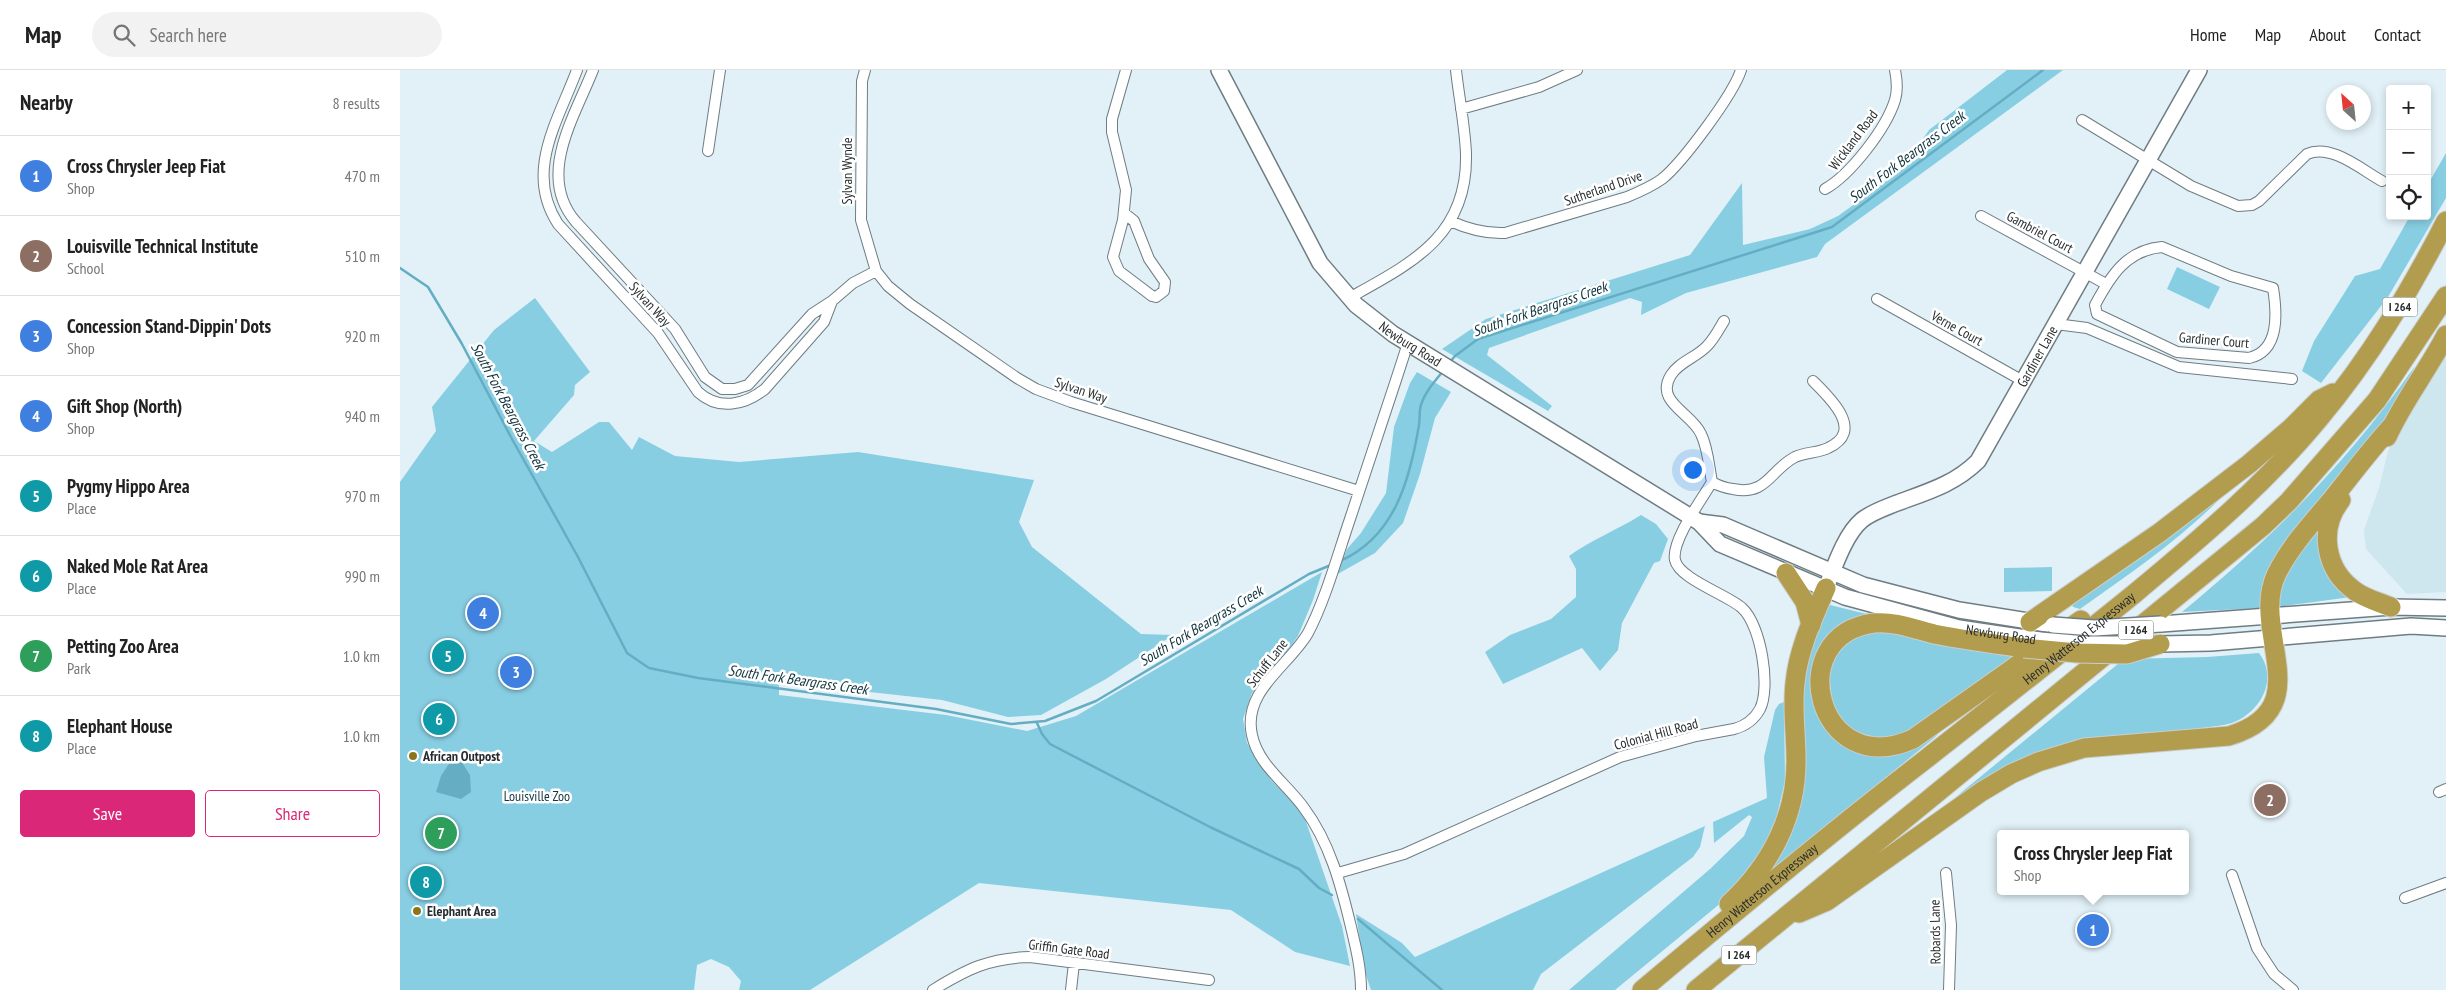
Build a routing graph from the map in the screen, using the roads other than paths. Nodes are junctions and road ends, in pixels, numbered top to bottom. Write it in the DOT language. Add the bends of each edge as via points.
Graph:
graph roads {
  1 [pos="577,70"];
  2 [pos="593,70"];
  3 [pos="720,70"];
  4 [pos="865,70"];
  5 [pos="1126,70"];
  6 [pos="1219,70"];
  7 [pos="1456,70"];
  8 [pos="1577,70"];
  9 [pos="1741,70"];
  10 [pos="1895,70"];
  11 [pos="2198,70"];
  12 [pos="1461,109"];
  13 [pos="2082,120"];
  14 [pos="708,151"];
  15 [pos="2149,158"];
  16 [pos="2382,181"];
  17 [pos="1824,189"];
  18 [pos="1124,213"];
  19 [pos="1981,216"];
  20 [pos="1450,220"];
  21 [pos="2446,222"];
  22 [pos="876,271"];
  23 [pos="2085,272"];
  24 [pos="2106,284"];
  25 [pos="2446,296"];
  26 [pos="1349,298"];
  27 [pos="1877,300"];
  28 [pos="832,301"];
  29 [pos="1724,321"];
  30 [pos="2056,324"];
  31 [pos="2446,335"];
  32 [pos="1408,343"];
  33 [pos="698,366"];
  34 [pos="686,374"];
  35 [pos="2292,379"];
  36 [pos="1813,381"];
  37 [pos="2023,381"];
  38 [pos="2345,386"];
  39 [pos="2392,426"];
  40 [pos="1712,482"];
  41 [pos="1359,491"];
  42 [pos="1695,520"];
  43 [pos="1786,572"];
  44 [pos="1829,579"];
  45 [pos="2122,603"];
  46 [pos="2391,607"];
  47 [pos="2446,608"];
  48 [pos="2271,616"];
  49 [pos="2030,622"];
  50 [pos="1810,625"];
  51 [pos="2446,628"];
  52 [pos="2274,639"];
  53 [pos="2032,644"];
  54 [pos="2160,644"];
  55 [pos="1338,873"];
  56 [pos="1946,874"];
  57 [pos="2232,876"];
  58 [pos="2446,883"];
  59 [pos="2405,898"];
  60 [pos="1781,920"];
  61 [pos="1074,963"];
  62 [pos="1209,980"];
  63 [pos="1647,986"];
  64 [pos="933,990"];
  65 [pos="1071,990"];
  66 [pos="1361,990"];
  67 [pos="1696,990"];
  68 [pos="1949,990"];
  69 [pos="2293,990"];
  1 -- 34 [label="street, Sylvan Way" via="543,160 542,179 549,208 558,224 658,333"];
  2 -- 33 [label="street, Sylvan Way" via="559,159 559,194 568,214 676,329"];
  3 -- 14 [label="street"];
  4 -- 22 [label="street, Sylvan Wynde" via="862,81 861,220"];
  5 -- 18 [label="street" via="1112,119 1112,132 1126,190"];
  6 -- 26 [label="main road, Newburg Road" via="1320,263"];
  7 -- 12 [label="street"];
  8 -- 12 [label="street" via="1539,87"];
  9 -- 20 [label="street, Sutherland Drive" via="1731,92 1674,168 1646,189 1505,232 1487,233"];
  10 -- 17 [label="street, Wickland Road" via="1895,99 1885,122 1843,178"];
  11 -- 15 [label="main road, Gardiner Lane"];
  12 -- 20 [label="street" via="1466,171"];
  13 -- 15 [label="street"];
  15 -- 16 [label="street" via="2192,186 2238,206 2259,201 2313,151 2336,154"];
  15 -- 23 [label="main road, Gardiner Lane"];
  18 -- 18 [label="street" via="1114,246 1114,264 1156,297 1164,291 1165,282 1149,259 1134,221"];
  19 -- 23 [label="street, Gambriel Court"];
  20 -- 26 [label="street" via="1420,256"];
  21 -- 38 [label="highway, Henry Watterson Expressway / I 264" via="2409,292"];
  22 -- 28 [label="street, Sylvan Way" via="853,283"];
  22 -- 41 [label="street, Sylvan Way" via="910,304 1036,389"];
  23 -- 24 [label="street"];
  23 -- 30 [label="main road, Gardiner Lane"];
  24 -- 24 [label="street, Gardiner Court" via="2127,260 2162,247 2231,276 2273,288 2277,309 2274,333 2268,348 2250,358 2177,352 2097,314 2095,306"];
  25 -- 60 [label="highway, I 264" via="2377,400 2289,501 2263,526"];
  26 -- 32 [label="main road, Newburg Road"];
  27 -- 37 [label="street, Verne Court"];
  28 -- 33 [label="street, Sylvan Way" via="812,314 742,388 729,390 714,386"];
  28 -- 34 [label="street, Sylvan Way" via="824,322 765,389 750,400 731,404 714,402 698,392"];
  29 -- 40 [label="street" via="1708,346 1672,374 1667,389 1675,407 1691,419 1701,433"];
  30 -- 35 [label="street" via="2087,328 2179,367"];
  30 -- 37 [label="main road, Gardiner Lane"];
  31 -- 39 [label="highway"];
  32 -- 41 [label="street, Schuff Lane"];
  32 -- 42 [label="main road, Newburg Road"];
  33 -- 34 [label="street"];
  36 -- 40 [label="street" via="1843,417 1843,432 1836,443 1824,450 1793,458 1756,489 1744,491 1719,487"];
  37 -- 44 [label="main road, Gardiner Lane" via="1984,453 1968,472 1945,486 1862,519 1848,538"];
  38 -- 45 [label="highway, Henry Watterson Expressway / I 264" via="2316,423 2262,481"];
  38 -- 49 [label="highway" via="2319,400 2249,464 2159,533"];
  39 -- 46 [label="highway" via="2383,445 2336,507 2327,540 2330,559 2344,582 2364,597"];
  39 -- 48 [label="highway" via="2286,558 2274,581"];
  40 -- 42 [label="street, Colonial Hill Road"];
  41 -- 55 [label="street, Schuff Lane" via="1308,633 1257,697 1250,728 1259,752 1274,774 1306,810"];
  42 -- 43 [label="main road, Newburg Road" via="1720,544"];
  42 -- 44 [label="main road, Newburg Road" via="1723,525"];
  42 -- 55 [label="street, Colonial Hill Road" via="1676,548 1676,561 1684,573 1734,602 1752,620 1759,642 1764,690 1755,717 1742,727 1658,745 1609,761 1411,851"];
  43 -- 44 [label="main road, Newburg Road"];
  43 -- 50 [label="highway" via="1805,602"];
  44 -- 49 [label="main road, Newburg Road" via="1959,610"];
  44 -- 50 [label="highway"];
  44 -- 53 [label="main road, Newburg Road" via="1845,597"];
  45 -- 53 [label="highway" via="2074,622 1902,744 1875,748 1853,741 1830,720 1821,699 1820,677 1826,657 1839,639 1864,625 1892,624 1935,634"];
  45 -- 63 [label="highway, Henry Watterson Expressway / I 264"];
  46 -- 47 [label="main road, Newburg Road"];
  46 -- 48 [label="main road, Newburg Road"];
  48 -- 49 [label="main road, Newburg Road, bridge" via="2094,628"];
  48 -- 52 [label="highway"];
  50 -- 63 [label="highway" via="1795,683 1793,793 1778,840 1764,866 1744,890 1663,960"];
  51 -- 52 [label="main road" via="2411,626"];
  52 -- 54 [label="main road"];
  52 -- 60 [label="highway" via="2279,686 2267,714 2248,731 2225,737 2084,748 2038,762 1981,792 1827,901"];
  53 -- 54 [label="highway, bridge" via="2077,653 2126,654"];
  55 -- 66 [label="street, Schuff Lane" via="1360,968"];
  56 -- 68 [label="street, Robards Lane" via="1951,925"];
  57 -- 69 [label="street" via="2257,948 2274,974"];
  58 -- 59 [label="street"];
  60 -- 67 [label="highway, I 264"];
  61 -- 62 [label="street, Griffin Gate Road"];
  61 -- 64 [label="street, Griffin Gate Road" via="1030,957 996,960 970,968"];
  61 -- 65 [label="street"];
}
